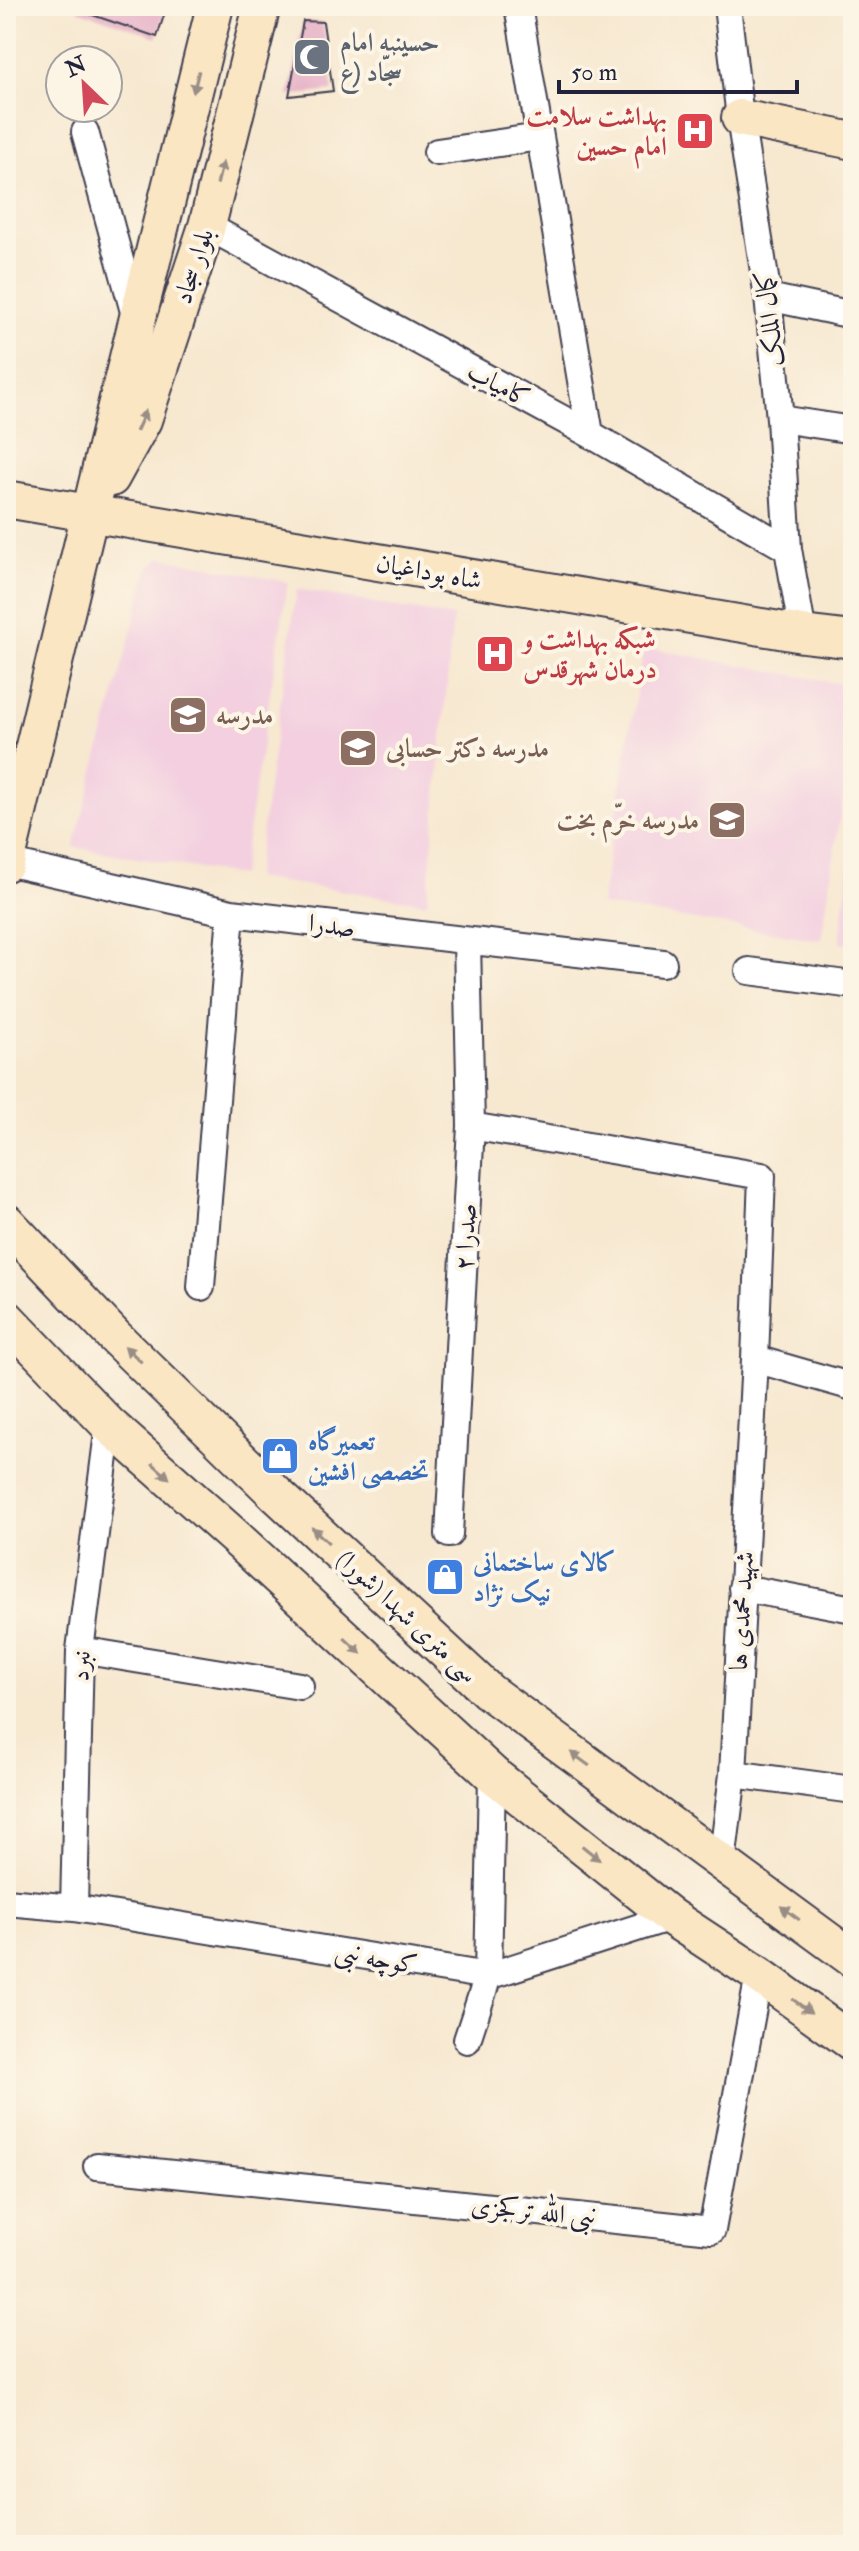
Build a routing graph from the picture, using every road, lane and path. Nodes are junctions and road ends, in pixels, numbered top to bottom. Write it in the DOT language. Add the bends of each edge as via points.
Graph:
graph roads {
  1 [pos="215,6"];
  2 [pos="262,6"];
  3 [pos="518,6"];
  4 [pos="727,6"];
  5 [pos="740,118"];
  6 [pos="85,132"];
  7 [pos="540,137"];
  8 [pos="853,141"];
  9 [pos="437,152"];
  10 [pos="207,226"];
  11 [pos="768,297"];
  12 [pos="853,315"];
  13 [pos="136,319"];
  14 [pos="780,419"];
  15 [pos="853,430"];
  16 [pos="590,434"];
  17 [pos="6,499"];
  18 [pos="91,514"];
  19 [pos="788,549"];
  20 [pos="803,634"];
  21 [pos="853,640"];
  22 [pos="6,863"];
  23 [pos="231,913"];
  24 [pos="467,941"];
  25 [pos="663,963"];
  26 [pos="749,971"];
  27 [pos="853,985"];
  28 [pos="471,1126"];
  29 [pos="6,1222"];
  30 [pos="201,1287"];
  31 [pos="6,1318"];
  32 [pos="755,1359"];
  33 [pos="853,1387"];
  34 [pos="109,1425"];
  35 [pos="275,1493"];
  36 [pos="449,1534"];
  37 [pos="236,1538"];
  38 [pos="742,1588"];
  39 [pos="853,1609"];
  40 [pos="80,1650"];
  41 [pos="300,1686"];
  42 [pos="492,1774"];
  43 [pos="733,1774"];
  44 [pos="853,1790"];
  45 [pos="722,1863"];
  46 [pos="6,1902"];
  47 [pos="74,1908"];
  48 [pos="671,1917"];
  49 [pos="853,1959"];
  50 [pos="759,1975"];
  51 [pos="488,1976"];
  52 [pos="467,2040"];
  53 [pos="853,2043"];
  54 [pos="97,2166"];
  1 -- 13 [label="main road, بلوار سجاد, one-way"];
  10 -- 2 [label="main road, بلوار سجاد, one-way"];
  3 -- 7 [label="street"];
  4 -- 5 [label="street, کمال الملک"];
  5 -- 8 [label="main road"];
  5 -- 11 [label="street, کمال الملک"];
  6 -- 13 [label="street"];
  7 -- 9 [label="street"];
  7 -- 16 [label="street"];
  10 -- 16 [label="street, کامیاب"];
  18 -- 10 [label="main road, بلوار سجاد, one-way" via="143,420"];
  11 -- 12 [label="street"];
  11 -- 14 [label="street, کمال الملک"];
  13 -- 18 [label="main road, بلوار سجاد"];
  14 -- 15 [label="street"];
  14 -- 19 [label="street, کمال الملک"];
  16 -- 19 [label="street, کامیاب"];
  17 -- 18 [label="main road, شاه بوداغیان"];
  18 -- 20 [label="main road, شاه بوداغیان"];
  18 -- 22 [label="main road, بلوار سجاد"];
  19 -- 20 [label="street, کمال الملک"];
  20 -- 21 [label="main road, شاه بوداغیان"];
  22 -- 23 [label="street, صدرا"];
  23 -- 24 [label="street, صدرا"];
  23 -- 30 [label="street"];
  24 -- 25 [label="street, صدرا"];
  24 -- 28 [label="street, صدرا ۲"];
  26 -- 27 [label="street"];
  28 -- 32 [label="street, شهید محمدی ها" via="762,1176"];
  28 -- 36 [label="street, صدرا ۲"];
  35 -- 29 [label="main road, سی متری شهدا (شورا), one-way"];
  31 -- 34 [label="main road"];
  32 -- 33 [label="street"];
  32 -- 38 [label="street, شهید محمدی ها"];
  34 -- 37 [label="main road, one-way"];
  34 -- 40 [label="street, نبرد"];
  35 -- 37 [label="main road"];
  45 -- 35 [label="main road, سی متری شهدا (شورا), one-way" via="488,1691"];
  37 -- 42 [label="main road, one-way"];
  38 -- 39 [label="street"];
  38 -- 43 [label="street, شهید محمدی ها"];
  40 -- 41 [label="street"];
  40 -- 47 [label="street, نبرد"];
  42 -- 48 [label="main road, one-way"];
  42 -- 51 [label="street"];
  43 -- 44 [label="street"];
  43 -- 45 [label="street, شهید محمدی ها"];
  49 -- 45 [label="main road, سی متری شهدا (شورا), one-way"];
  46 -- 47 [label="street, کوچه نبی"];
  47 -- 51 [label="street, کوچه نبی"];
  48 -- 50 [label="main road"];
  48 -- 51 [label="street, کوچه نبی"];
  50 -- 53 [label="main road, one-way"];
  50 -- 54 [label="street, نبی الله ترکجزی" via="712,2230"];
  51 -- 52 [label="street"];
}
